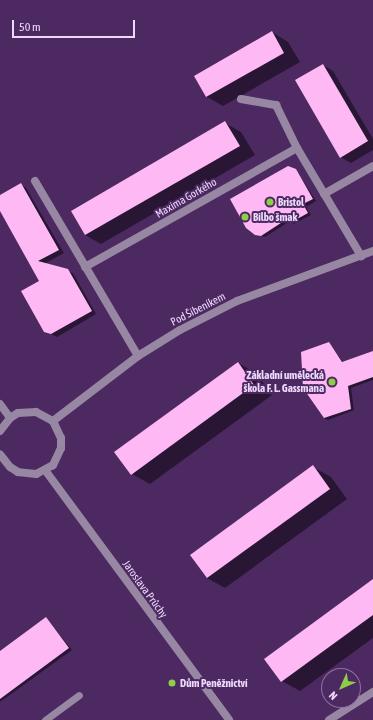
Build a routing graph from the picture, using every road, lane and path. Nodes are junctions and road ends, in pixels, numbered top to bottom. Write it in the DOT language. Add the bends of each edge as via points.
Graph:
graph roads {
  1 [pos="241,99"];
  2 [pos="297,148"];
  3 [pos="373,166"];
  4 [pos="35,181"];
  5 [pos="324,194"];
  6 [pos="373,251"];
  7 [pos="361,256"];
  8 [pos="85,268"];
  9 [pos="138,356"];
  10 [pos="0,404"];
  11 [pos="10,418"];
  12 [pos="53,421"];
  13 [pos="0,432"];
  14 [pos="1,459"];
  15 [pos="45,470"];
  16 [pos="373,692"];
  17 [pos="79,695"];
  18 [pos="45,720"];
  19 [pos="228,720"];
  20 [pos="329,720"];
  1 -- 2 [label="street" via="276,105"];
  2 -- 5 [label="street"];
  2 -- 8 [label="street, Maxima Gorkého"];
  3 -- 5 [label="street"];
  4 -- 8 [label="street"];
  5 -- 7 [label="street"];
  6 -- 7 [label="street, Pod Šibeníkem"];
  7 -- 9 [label="street, Pod Šibeníkem" via="237,301 180,330"];
  8 -- 9 [label="street"];
  9 -- 12 [label="street, Pod Šibeníkem"];
  10 -- 11 [label="street"];
  11 -- 12 [label="street" via="27,411 45,415"];
  11 -- 13 [label="street"];
  12 -- 15 [label="street" via="61,438 61,448 58,457"];
  14 -- 15 [label="street" via="18,472 36,474"];
  15 -- 19 [label="street, Jaroslava Průchy"];
  16 -- 20 [label="street"];
  17 -- 18 [label="lane"];
}
